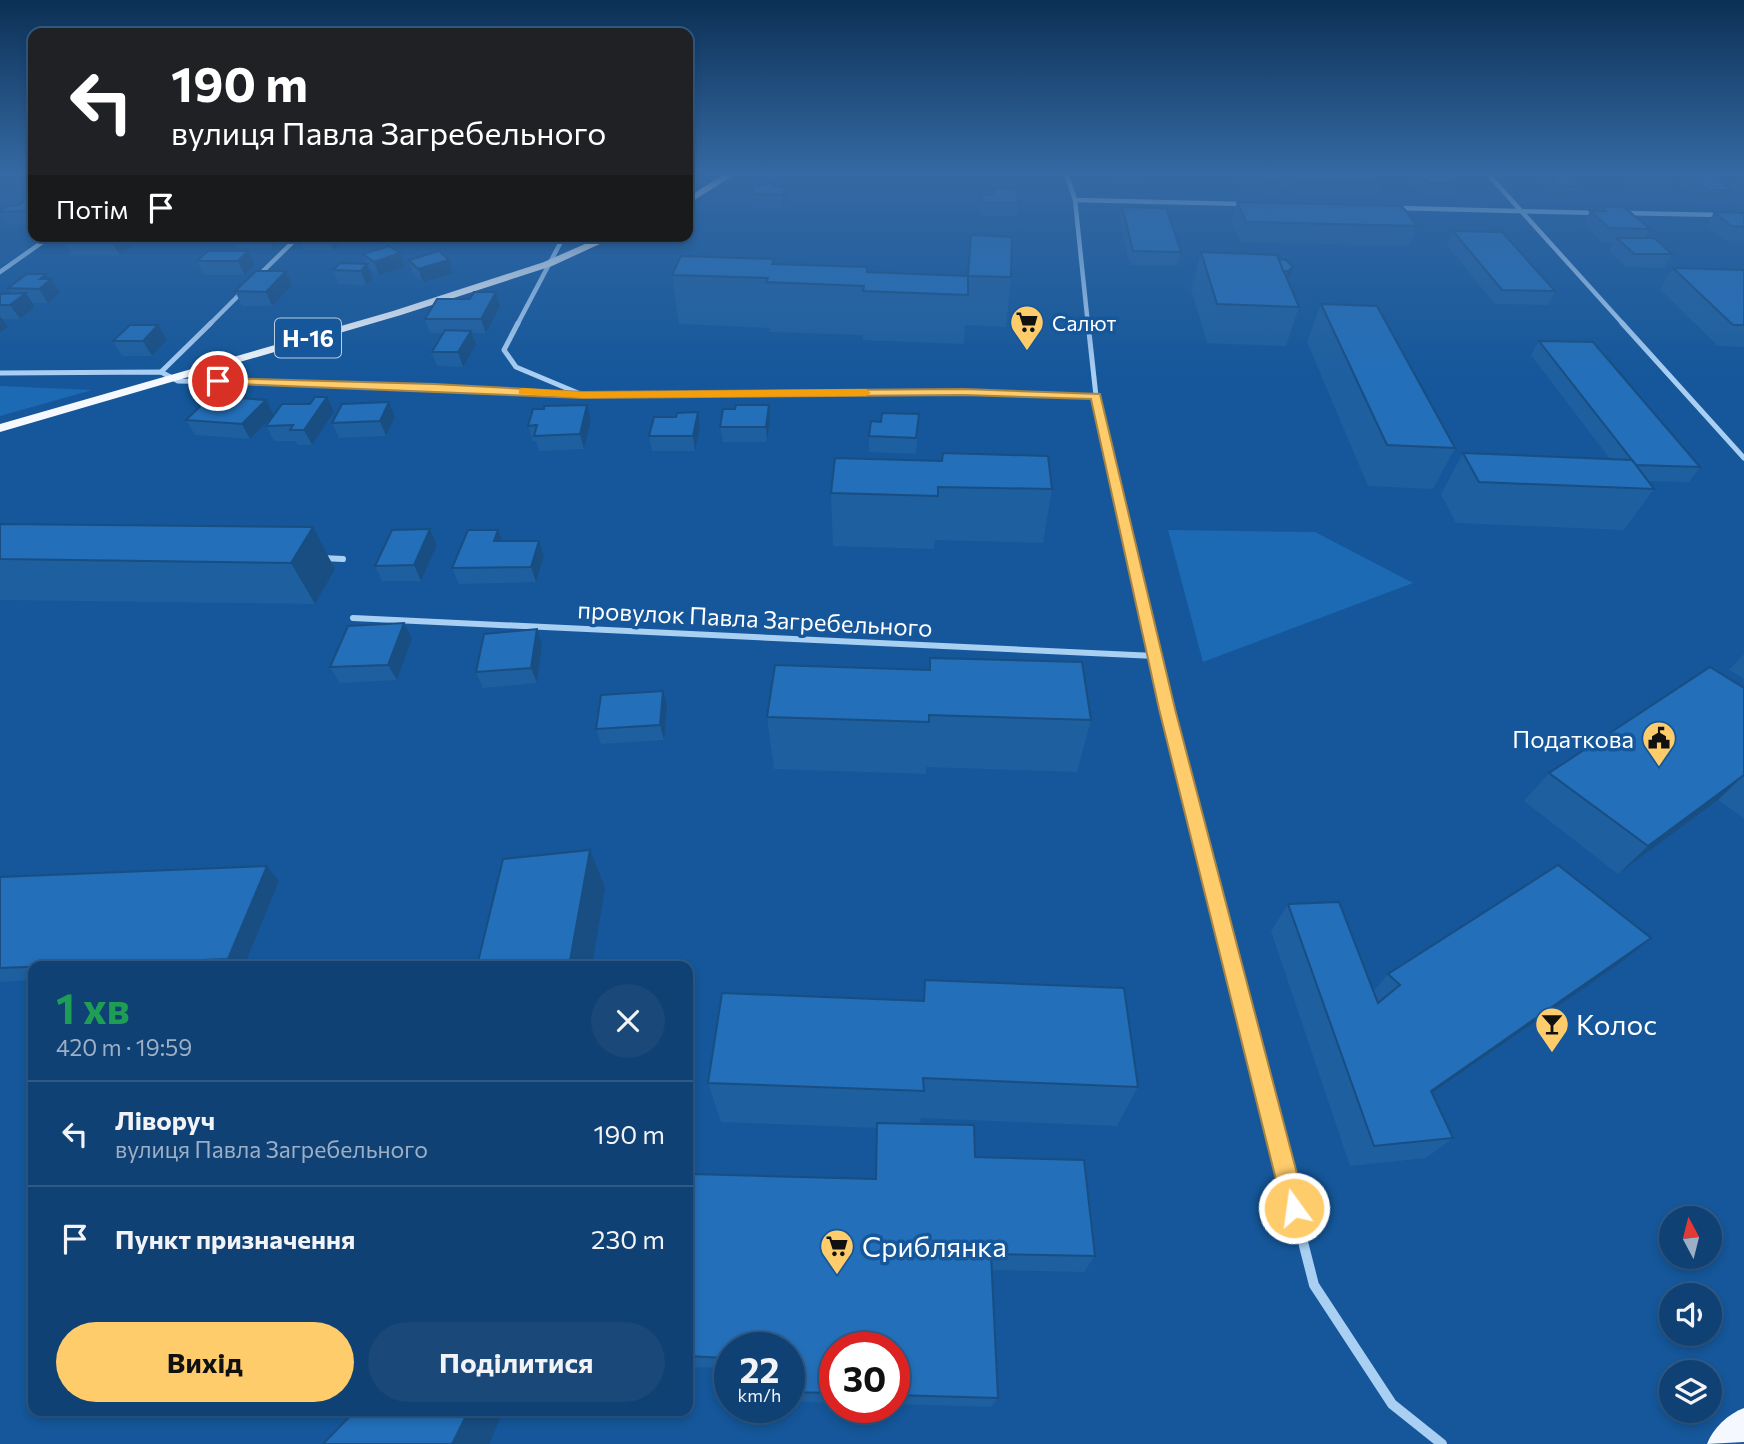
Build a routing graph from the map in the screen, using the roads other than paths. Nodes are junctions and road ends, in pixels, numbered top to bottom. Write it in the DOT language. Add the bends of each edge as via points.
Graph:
graph roads {
  1 [pos="1079,240"];
  2 [pos="1550,240"];
  3 [pos="42,242"];
  4 [pos="293,242"];
  5 [pos="561,242"];
  6 [pos="598,242"];
  7 [pos="548,264"];
  8 [pos="0,272"];
  9 [pos="0,373"];
  10 [pos="166,375"];
  11 [pos="583,395"];
  12 [pos="1096,396"];
  13 [pos="0,428"];
  14 [pos="1744,458"];
  15 [pos="315,558"];
  16 [pos="343,559"];
  17 [pos="353,618"];
  18 [pos="1155,656"];
  19 [pos="1744,1422"];
  20 [pos="1442,1444"];
  21 [pos="1721,1444"];
  1 -- 12 [label="street"];
  2 -- 14 [label="street"];
  3 -- 8 [label="street"];
  4 -- 10 [label="street"];
  5 -- 7 [label="street"];
  6 -- 7 [label="main road, Н-16"];
  7 -- 10 [label="main road, Н-16" via="397,313"];
  7 -- 11 [label="street" via="504,350 516,367"];
  9 -- 10 [label="street"];
  10 -- 11 [label="street" via="178,382"];
  10 -- 13 [label="main road, Н-16"];
  11 -- 12 [label="street" via="964,392"];
  12 -- 18 [label="street"];
  15 -- 16 [label="street"];
  17 -- 18 [label="street, провулок Павла Загребельного"];
  18 -- 20 [label="street" via="1314,1284 1392,1404"];
  19 -- 21 [label="main road"];
}
